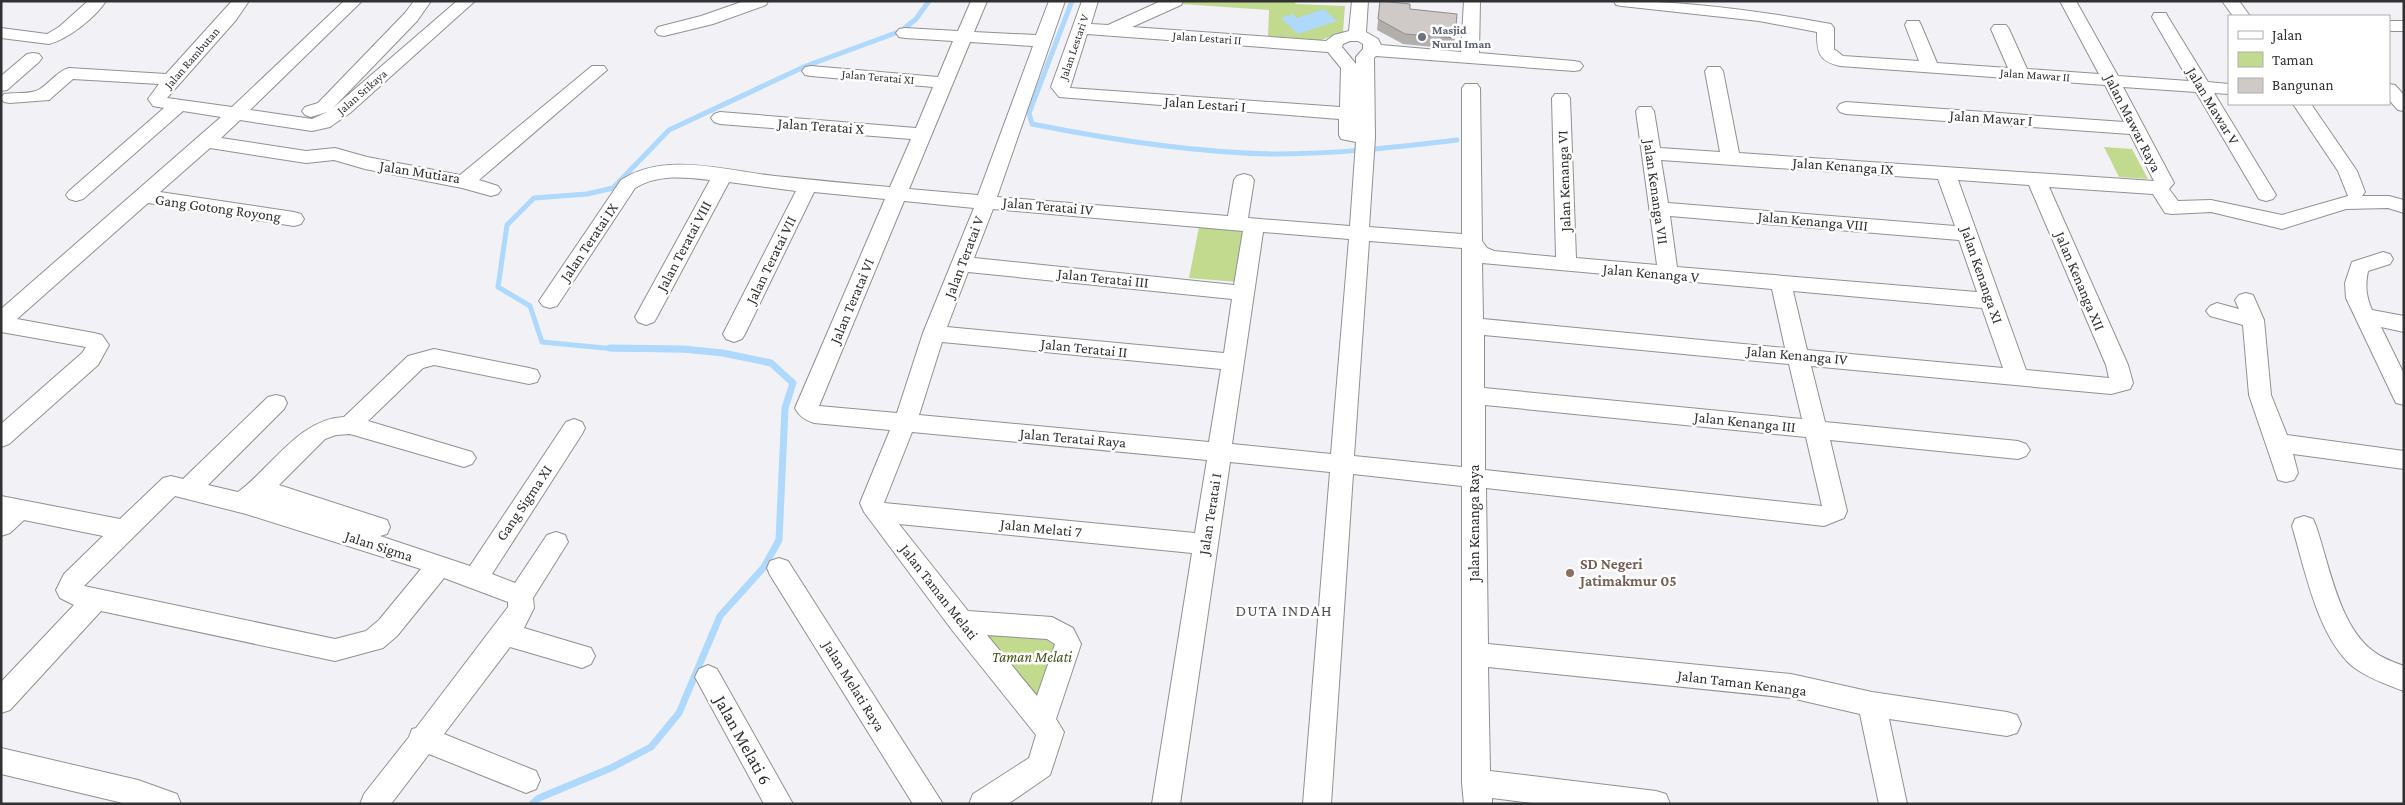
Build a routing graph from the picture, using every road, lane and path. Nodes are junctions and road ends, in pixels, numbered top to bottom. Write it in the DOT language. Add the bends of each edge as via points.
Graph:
graph roads {
  1 [pos="98,1"];
  2 [pos="241,1"];
  3 [pos="354,1"];
  4 [pos="423,1"];
  5 [pos="467,1"];
  6 [pos="760,1"];
  7 [pos="979,1"];
  8 [pos="1057,1"];
  9 [pos="1090,1"];
  10 [pos="1175,1"];
  11 [pos="1360,1"];
  12 [pos="1472,1"];
  13 [pos="1622,1"];
  14 [pos="2068,1"];
  15 [pos="1758,9"];
  16 [pos="2160,17"];
  17 [pos="1913,25"];
  18 [pos="2390,26"];
  19 [pos="2404,26"];
  20 [pos="1081,28"];
  21 [pos="2000,29"];
  22 [pos="664,31"];
  23 [pos="1110,31"];
  24 [pos="906,32"];
  25 [pos="1,33"];
  26 [pos="1357,35"];
  27 [pos="964,37"];
  28 [pos="1042,41"];
  29 [pos="1333,46"];
  30 [pos="1372,50"];
  31 [pos="1395,52"];
  32 [pos="1470,57"];
  33 [pos="33,58"];
  34 [pos="1574,66"];
  35 [pos="1930,67"];
  36 [pos="598,70"];
  37 [pos="1366,70"];
  38 [pos="811,71"];
  39 [pos="1714,71"];
  40 [pos="2020,74"];
  41 [pos="2390,78"];
  42 [pos="2404,78"];
  43 [pos="171,80"];
  44 [pos="2111,81"];
  45 [pos="944,83"];
  46 [pos="2202,87"];
  47 [pos="1471,88"];
  48 [pos="2228,89"];
  49 [pos="2390,90"];
  50 [pos="1063,92"];
  51 [pos="4,97"];
  52 [pos="1561,98"];
  53 [pos="2303,105"];
  54 [pos="177,106"];
  55 [pos="2404,106"];
  56 [pos="1846,108"];
  57 [pos="242,110"];
  58 [pos="1645,111"];
  59 [pos="1348,114"];
  60 [pos="1366,115"];
  61 [pos="720,118"];
  62 [pos="2136,129"];
  63 [pos="922,134"];
  64 [pos="206,142"];
  65 [pos="1366,145"];
  66 [pos="1651,153"];
  67 [pos="1731,158"];
  68 [pos="1946,173"];
  69 [pos="722,176"];
  70 [pos="1244,180"];
  71 [pos="2036,180"];
  72 [pos="464,182"];
  73 [pos="628,184"];
  74 [pos="808,185"];
  75 [pos="2160,188"];
  76 [pos="490,190"];
  77 [pos="2355,192"];
  78 [pos="898,193"];
  79 [pos="76,195"];
  80 [pos="2266,195"];
  81 [pos="142,196"];
  82 [pos="986,201"];
  83 [pos="2404,207"];
  84 [pos="1658,208"];
  85 [pos="294,219"];
  86 [pos="1246,224"];
  87 [pos="1360,234"];
  88 [pos="1968,234"];
  89 [pos="1472,242"];
  90 [pos="2383,259"];
  91 [pos="961,264"];
  92 [pos="1566,265"];
  93 [pos="1668,274"];
  94 [pos="1781,284"];
  95 [pos="1244,293"];
  96 [pos="550,301"];
  97 [pos="1991,301"];
  98 [pos="2217,311"];
  99 [pos="2364,316"];
  100 [pos="646,317"];
  101 [pos="1,321"];
  102 [pos="1,324"];
  103 [pos="2404,324"];
  104 [pos="1473,326"];
  105 [pos="934,333"];
  106 [pos="734,334"];
  107 [pos="1798,355"];
  108 [pos="1233,362"];
  109 [pos="529,376"];
  110 [pos="2017,376"];
  111 [pos="2122,383"];
  112 [pos="2401,387"];
  113 [pos="1473,395"];
  114 [pos="276,403"];
  115 [pos="806,408"];
  116 [pos="905,422"];
  117 [pos="350,425"];
  118 [pos="574,428"];
  119 [pos="1815,430"];
  120 [pos="1,438"];
  121 [pos="2278,443"];
  122 [pos="2018,450"];
  123 [pos="1220,452"];
  124 [pos="464,458"];
  125 [pos="2404,460"];
  126 [pos="1341,464"];
  127 [pos="2286,473"];
  128 [pos="1474,478"];
  129 [pos="187,490"];
  130 [pos="253,496"];
  131 [pos="11,507"];
  132 [pos="876,512"];
  133 [pos="1,526"];
  134 [pos="2304,526"];
  135 [pos="378,527"];
  136 [pos="125,530"];
  137 [pos="556,542"];
  138 [pos="1206,544"];
  139 [pos="439,565"];
  140 [pos="779,568"];
  141 [pos="476,578"];
  142 [pos="520,596"];
  143 [pos="96,599"];
  144 [pos="961,622"];
  145 [pos="505,634"];
  146 [pos="1474,654"];
  147 [pos="582,656"];
  148 [pos="708,677"];
  149 [pos="2404,679"];
  150 [pos="1,701"];
  151 [pos="1872,704"];
  152 [pos="1042,720"];
  153 [pos="2007,724"];
  154 [pos="422,738"];
  155 [pos="1,761"];
  156 [pos="526,780"];
  157 [pos="1477,793"];
  158 [pos="167,804"];
  159 [pos="374,804"];
  160 [pos="779,804"];
  161 [pos="929,804"];
  162 [pos="983,804"];
  163 [pos="1166,804"];
  164 [pos="1317,804"];
  165 [pos="1656,804"];
  166 [pos="1893,804"];
  1 -- 25 [label="street" via="65,31 48,39"];
  2 -- 43 [label="street, Jalan Rambutan"];
  3 -- 57 [label="street"];
  4 -- 57 [label="street" via="320,110"];
  5 -- 57 [label="street, Jalan Srikaya" via="358,97 323,123 312,125"];
  6 -- 22 [label="street"];
  7 -- 27 [label="street, Jalan Teratai VI"];
  8 -- 28 [label="street, Jalan Teratai V"];
  9 -- 20 [label="street, Jalan Lestari V"];
  10 -- 23 [label="street"];
  11 -- 26 [label="street"];
  12 -- 32 [label="street"];
  13 -- 15 [label="street"];
  14 -- 44 [label="street, Jalan Mawar Raya"];
  15 -- 35 [label="street, Jalan Mawar II" via="1824,28 1826,52 1840,61"];
  16 -- 46 [label="street, Jalan Mawar V"];
  17 -- 35 [label="street"];
  18 -- 19 [label="street"];
  20 -- 23 [label="street, Jalan Lestari II"];
  20 -- 50 [label="street, Jalan Lestari V" via="1060,87"];
  21 -- 40 [label="street"];
  23 -- 29 [label="street, Jalan Lestari II"];
  24 -- 27 [label="street"];
  26 -- 29 [label="street" via="1342,37"];
  26 -- 30 [label="street" via="1370,40"];
  27 -- 28 [label="street"];
  27 -- 45 [label="street, Jalan Teratai VI"];
  28 -- 82 [label="street, Jalan Teratai V"];
  29 -- 59 [label="street" via="1350,68"];
  30 -- 31 [label="street"];
  30 -- 37 [label="street" via="1365,57"];
  31 -- 32 [label="street"];
  31 -- 37 [label="street" via="1376,59"];
  32 -- 34 [label="street"];
  33 -- 51 [label="street"];
  35 -- 40 [label="street, Jalan Mawar II"];
  36 -- 72 [label="street, Jalan Mutiara"];
  37 -- 60 [label="street"];
  38 -- 45 [label="street, Jalan Teratai XI"];
  39 -- 67 [label="street"];
  40 -- 44 [label="street, Jalan Mawar II"];
  41 -- 42 [label="street"];
  43 -- 51 [label="street" via="69,73 42,96"];
  43 -- 54 [label="street, Jalan Rambutan" via="158,101"];
  44 -- 46 [label="street, Jalan Mawar II"];
  44 -- 62 [label="street, Jalan Mawar Raya"];
  45 -- 63 [label="street, Jalan Teratai VI"];
  46 -- 48 [label="street, Jalan Mawar II"];
  46 -- 80 [label="street, Jalan Mawar V"];
  47 -- 89 [label="street"];
  49 -- 55 [label="street"];
  50 -- 59 [label="street, Jalan Lestari I"];
  52 -- 92 [label="street, Jalan Kenanga VI"];
  53 -- 77 [label="street" via="2346,171"];
  54 -- 57 [label="street, Jalan Rambutan"];
  54 -- 79 [label="street"];
  56 -- 62 [label="street, Jalan Mawar I"];
  57 -- 64 [label="street"];
  58 -- 66 [label="street, Jalan Kenanga VII"];
  59 -- 60 [label="street, Jalan Lestari I"];
  59 -- 65 [label="street" via="1348,135"];
  60 -- 65 [label="street"];
  61 -- 63 [label="street, Jalan Teratai X"];
  62 -- 75 [label="street, Jalan Mawar Raya" via="2164,183"];
  63 -- 78 [label="street, Jalan Teratai VI"];
  64 -- 72 [label="street, Jalan Mutiara" via="306,157 335,154"];
  64 -- 81 [label="street"];
  65 -- 87 [label="street"];
  66 -- 67 [label="street, Jalan Kenanga IX"];
  66 -- 84 [label="street, Jalan Kenanga VII"];
  67 -- 68 [label="street, Jalan Kenanga IX"];
  68 -- 71 [label="street, Jalan Kenanga IX"];
  68 -- 88 [label="street, Jalan Kenanga XI"];
  69 -- 73 [label="street, Jalan Teratai IV" via="671,170 639,175"];
  69 -- 74 [label="street, Jalan Teratai IV"];
  69 -- 100 [label="street, Jalan Teratai VIII"];
  70 -- 86 [label="street, Jalan Teratai I"];
  71 -- 75 [label="street, Jalan Mawar Raya"];
  71 -- 111 [label="street, Jalan Kenanga XII"];
  72 -- 76 [label="street"];
  73 -- 96 [label="street, Jalan Teratai IX"];
  74 -- 78 [label="street, Jalan Teratai IV"];
  74 -- 106 [label="street, Jalan Teratai VII"];
  75 -- 83 [label="street" via="2172,208 2211,206 2282,222 2345,203 2389,202"];
  78 -- 82 [label="street, Jalan Teratai IV"];
  78 -- 115 [label="street, Jalan Teratai VI"];
  81 -- 85 [label="street, Gang Gotong Royong"];
  81 -- 101 [label="street"];
  82 -- 86 [label="street, Jalan Teratai IV"];
  82 -- 91 [label="street, Jalan Teratai V"];
  84 -- 88 [label="street, Jalan Kenanga VIII"];
  84 -- 93 [label="street, Jalan Kenanga VII"];
  86 -- 87 [label="street, Jalan Teratai IV"];
  86 -- 95 [label="street, Jalan Teratai I"];
  87 -- 89 [label="street, Jalan Teratai IV"];
  87 -- 126 [label="street"];
  88 -- 97 [label="street, Jalan Kenanga XI"];
  89 -- 92 [label="street, Jalan Kenanga V" via="1480,253 1490,258"];
  89 -- 104 [label="street, Jalan Kenanga Raya"];
  90 -- 99 [label="street" via="2359,267 2356,274 2356,298"];
  91 -- 95 [label="street, Jalan Teratai III"];
  91 -- 105 [label="street, Jalan Teratai V"];
  92 -- 93 [label="street, Jalan Kenanga V"];
  93 -- 94 [label="street, Jalan Kenanga V"];
  94 -- 97 [label="street, Jalan Kenanga V"];
  94 -- 107 [label="street"];
  95 -- 108 [label="street, Jalan Teratai I"];
  97 -- 110 [label="street, Jalan Kenanga XI"];
  98 -- 121 [label="street" via="2250,310 2260,396"];
  99 -- 103 [label="street"];
  99 -- 112 [label="street"];
  102 -- 120 [label="street" via="94,341 98,345 96,351"];
  104 -- 107 [label="street, Jalan Kenanga IV"];
  104 -- 113 [label="street, Jalan Kenanga Raya"];
  105 -- 108 [label="street, Jalan Teratai II"];
  105 -- 116 [label="street, Jalan Teratai V"];
  107 -- 110 [label="street, Jalan Kenanga IV"];
  107 -- 119 [label="street"];
  108 -- 123 [label="street, Jalan Teratai I"];
  109 -- 117 [label="street" via="427,358 416,362"];
  110 -- 111 [label="street, Jalan Kenanga IV" via="2111,386"];
  113 -- 119 [label="street, Jalan Kenanga III"];
  113 -- 128 [label="street, Jalan Kenanga Raya"];
  114 -- 129 [label="street"];
  115 -- 116 [label="street, Jalan Teratai Raya" via="814,414"];
  116 -- 123 [label="street, Jalan Teratai Raya"];
  116 -- 132 [label="street, Jalan Teratai V" via="872,503"];
  117 -- 124 [label="street"];
  117 -- 130 [label="street" via="333,426 317,433"];
  118 -- 141 [label="street, Gang Sigma XI"];
  119 -- 122 [label="street, Jalan Kenanga III"];
  119 -- 128 [label="street, Jalan Teratai Raya" via="1835,511 1824,516"];
  121 -- 125 [label="street"];
  121 -- 127 [label="street"];
  123 -- 126 [label="street, Jalan Teratai Raya"];
  123 -- 138 [label="street, Jalan Teratai I"];
  126 -- 128 [label="street, Jalan Teratai Raya"];
  126 -- 164 [label="street"];
  128 -- 146 [label="street, Jalan Kenanga Raya"];
  129 -- 130 [label="street, Jalan Sigma"];
  129 -- 136 [label="street, Jalan Sigma" via="171,485"];
  130 -- 135 [label="street"];
  130 -- 139 [label="street, Jalan Sigma"];
  131 -- 133 [label="street"];
  131 -- 136 [label="street"];
  132 -- 138 [label="street, Jalan Melati 7"];
  132 -- 144 [label="street, Jalan Taman Melati"];
  134 -- 149 [label="street" via="2334,621 2343,637 2362,658"];
  136 -- 143 [label="street" via="73,581 69,590 78,596"];
  137 -- 142 [label="street"];
  138 -- 163 [label="street, Jalan Teratai I"];
  139 -- 141 [label="street, Jalan Sigma"];
  139 -- 143 [label="street" via="388,628 374,640 334,650"];
  140 -- 161 [label="street, Jalan Melati Raya"];
  141 -- 142 [label="street, Jalan Sigma"];
  142 -- 145 [label="street" via="521,608"];
  143 -- 150 [label="street"];
  144 -- 152 [label="street, Jalan Taman Melati"];
  144 -- 152 [label="street" via="1052,628 1064,636 1068,644"];
  145 -- 147 [label="street"];
  145 -- 154 [label="street"];
  146 -- 151 [label="street, Jalan Taman Kenanga" via="1791,686"];
  146 -- 157 [label="street, Jalan Kenanga Raya"];
  148 -- 160 [label="street, Jalan Melati 6"];
  151 -- 153 [label="street, Jalan Taman Kenanga"];
  151 -- 166 [label="street"];
  152 -- 162 [label="street, Jalan Taman Melati" via="1050,732 1040,766"];
  154 -- 156 [label="street"];
  154 -- 159 [label="street"];
  155 -- 158 [label="street" via="138,793"];
  157 -- 165 [label="street"];
}
